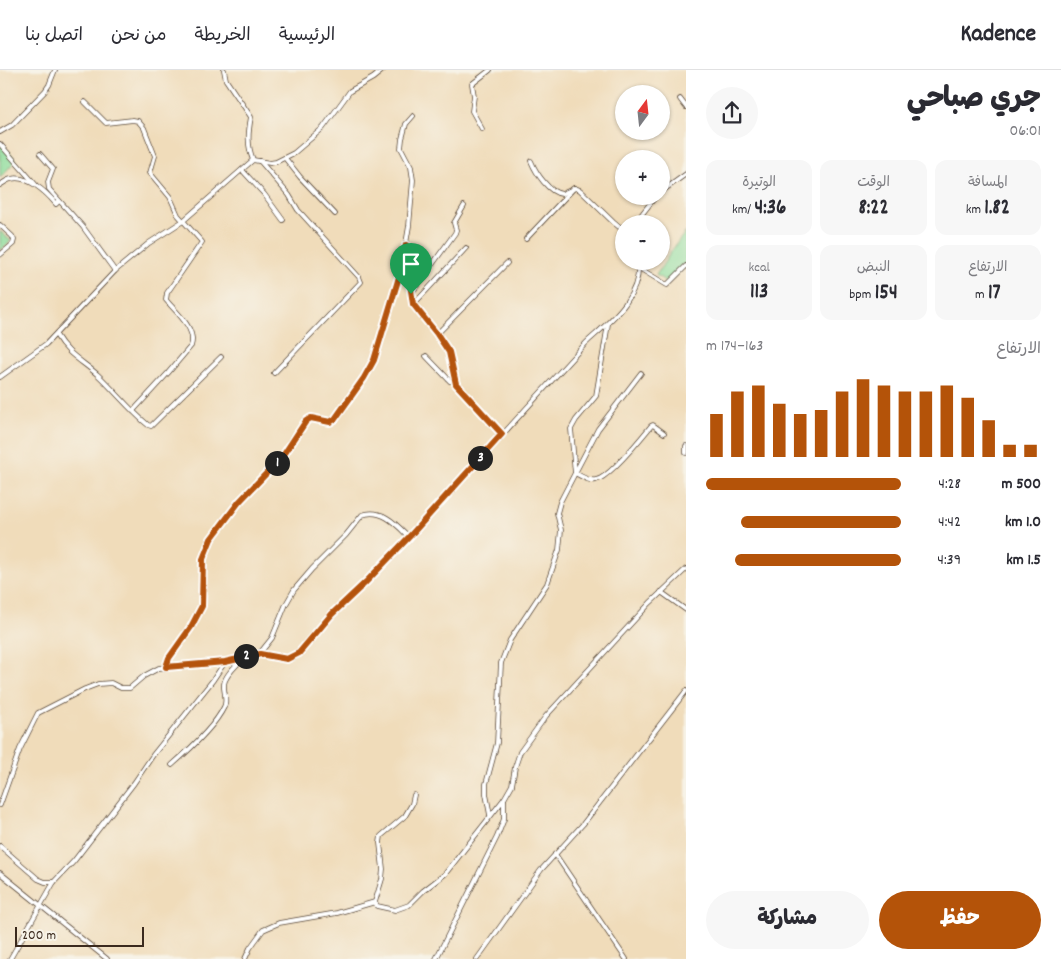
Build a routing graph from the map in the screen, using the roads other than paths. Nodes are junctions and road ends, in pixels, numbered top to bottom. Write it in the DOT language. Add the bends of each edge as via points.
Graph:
graph roads {
  1 [pos="56,70"];
  2 [pos="224,70"];
  3 [pos="383,70"];
  4 [pos="490,70"];
  5 [pos="680,99"];
  6 [pos="84,102"];
  7 [pos="686,107"];
  8 [pos="413,116"];
  9 [pos="482,129"];
  10 [pos="0,132"];
  11 [pos="0,144"];
  12 [pos="40,154"];
  13 [pos="286,158"];
  14 [pos="253,160"];
  15 [pos="260,161"];
  16 [pos="531,161"];
  17 [pos="242,170"];
  18 [pos="686,174"];
  19 [pos="0,185"];
  20 [pos="35,185"];
  21 [pos="670,186"];
  22 [pos="575,188"];
  23 [pos="59,201"];
  24 [pos="464,206"];
  25 [pos="335,214"];
  26 [pos="284,220"];
  27 [pos="183,221"];
  28 [pos="615,224"];
  29 [pos="0,225"];
  30 [pos="526,239"];
  31 [pos="406,245"];
  32 [pos="466,248"];
  33 [pos="0,255"];
  34 [pos="507,263"];
  35 [pos="686,266"];
  36 [pos="638,270"];
  37 [pos="642,270"];
  38 [pos="115,271"];
  39 [pos="411,294"];
  40 [pos="413,304"];
  41 [pos="608,324"];
  42 [pos="56,334"];
  43 [pos="437,334"];
  44 [pos="426,356"];
  45 [pos="221,357"];
  46 [pos="274,373"];
  47 [pos="641,373"];
  48 [pos="0,377"];
  49 [pos="454,380"];
  50 [pos="133,411"];
  51 [pos="664,433"];
  52 [pos="502,434"];
  53 [pos="686,446"];
  54 [pos="686,453"];
  55 [pos="575,473"];
  56 [pos="409,537"];
  57 [pos="686,569"];
  58 [pos="661,592"];
  59 [pos="686,610"];
  60 [pos="260,654"];
  61 [pos="243,658"];
  62 [pos="225,662"];
  63 [pos="166,667"];
  64 [pos="686,691"];
  65 [pos="172,765"];
  66 [pos="414,796"];
  67 [pos="504,799"];
  68 [pos="0,805"];
  69 [pos="490,815"];
  70 [pos="0,846"];
  71 [pos="555,854"];
  72 [pos="0,873"];
  73 [pos="54,882"];
  74 [pos="375,902"];
  75 [pos="39,905"];
  76 [pos="10,959"];
  77 [pos="107,959"];
  78 [pos="245,959"];
  79 [pos="436,959"];
  80 [pos="477,959"];
  81 [pos="626,959"];
  1 -- 10 [label="street" via="45,91 12,125"];
  2 -- 14 [label="street" via="226,80 252,117 248,136"];
  3 -- 13 [label="street" via="350,91 314,137"];
  4 -- 9 [label="street" via="472,84 472,111"];
  5 -- 7 [label="street"];
  6 -- 27 [label="street" via="106,123 133,120 144,128 155,156 150,173 170,197"];
  8 -- 31 [label="street" via="406,124 401,148 413,180"];
  11 -- 20 [label="street"];
  12 -- 23 [label="street" via="52,167 48,185"];
  13 -- 15 [label="street" via="270,163"];
  13 -- 25 [label="street" via="300,178"];
  14 -- 15 [label="street"];
  14 -- 17 [label="street"];
  15 -- 46 [label="street" via="360,282"];
  16 -- 22 [label="street" via="535,171 556,192 562,194"];
  17 -- 26 [label="street"];
  17 -- 27 [label="street"];
  18 -- 21 [label="street"];
  19 -- 20 [label="street" via="13,178"];
  20 -- 23 [label="street" via="56,204"];
  22 -- 28 [label="street"];
  22 -- 30 [label="street"];
  23 -- 38 [label="street"];
  24 -- 39 [label="street" via="454,222 456,230"];
  27 -- 38 [label="street"];
  27 -- 50 [label="street" via="202,242 170,288 166,300 190,328 191,346"];
  29 -- 33 [label="street" via="14,240"];
  31 -- 39 [label="street"];
  31 -- 63 [label="street" via="381,338 368,371 335,419 330,422 311,418 306,421 283,456 239,502 211,539 203,559 202,606"];
  32 -- 40 [label="street"];
  34 -- 43 [label="street"];
  35 -- 37 [label="street" via="667,284"];
  36 -- 41 [label="street" via="634,288"];
  38 -- 42 [label="street"];
  39 -- 40 [label="street"];
  40 -- 43 [label="street"];
  41 -- 52 [label="street" via="586,343"];
  41 -- 55 [label="street" via="596,396 571,429"];
  42 -- 48 [label="street"];
  42 -- 50 [label="street" via="66,350 99,376"];
  43 -- 49 [label="street" via="449,352"];
  44 -- 49 [label="street" via="450,381"];
  45 -- 50 [label="street" via="151,426"];
  47 -- 55 [label="street" via="598,429"];
  49 -- 52 [label="street"];
  51 -- 55 [label="street" via="651,426 600,479 590,480"];
  52 -- 56 [label="street"];
  53 -- 54 [label="street"];
  55 -- 69 [label="street" via="557,512 561,540 553,569 537,601 510,640 501,662 497,743 486,784"];
  56 -- 60 [label="street" via="332,614 299,653 287,659"];
  56 -- 60 [label="street" via="386,516 362,514 294,590 276,630"];
  57 -- 58 [label="street"];
  58 -- 59 [label="street"];
  58 -- 67 [label="street" via="529,738 517,760 512,785"];
  60 -- 61 [label="street"];
  61 -- 62 [label="street"];
  61 -- 65 [label="street" via="224,683 224,708"];
  62 -- 63 [label="street"];
  62 -- 73 [label="street" via="134,784"];
  63 -- 68 [label="street" via="152,671 130,688 111,683 98,684 38,713 17,755"];
  64 -- 71 [label="street" via="594,810"];
  66 -- 74 [label="street" via="405,816 380,839 383,869"];
  67 -- 69 [label="street"];
  67 -- 79 [label="street" via="505,815 499,832"];
  69 -- 74 [label="street" via="445,874 409,904 395,910 377,906"];
  70 -- 73 [label="street" via="38,879"];
  71 -- 80 [label="street"];
  71 -- 81 [label="street"];
  72 -- 75 [label="street"];
  73 -- 75 [label="street"];
  74 -- 78 [label="street" via="337,913 279,923 262,930"];
  75 -- 76 [label="street"];
  75 -- 77 [label="street"];
}
